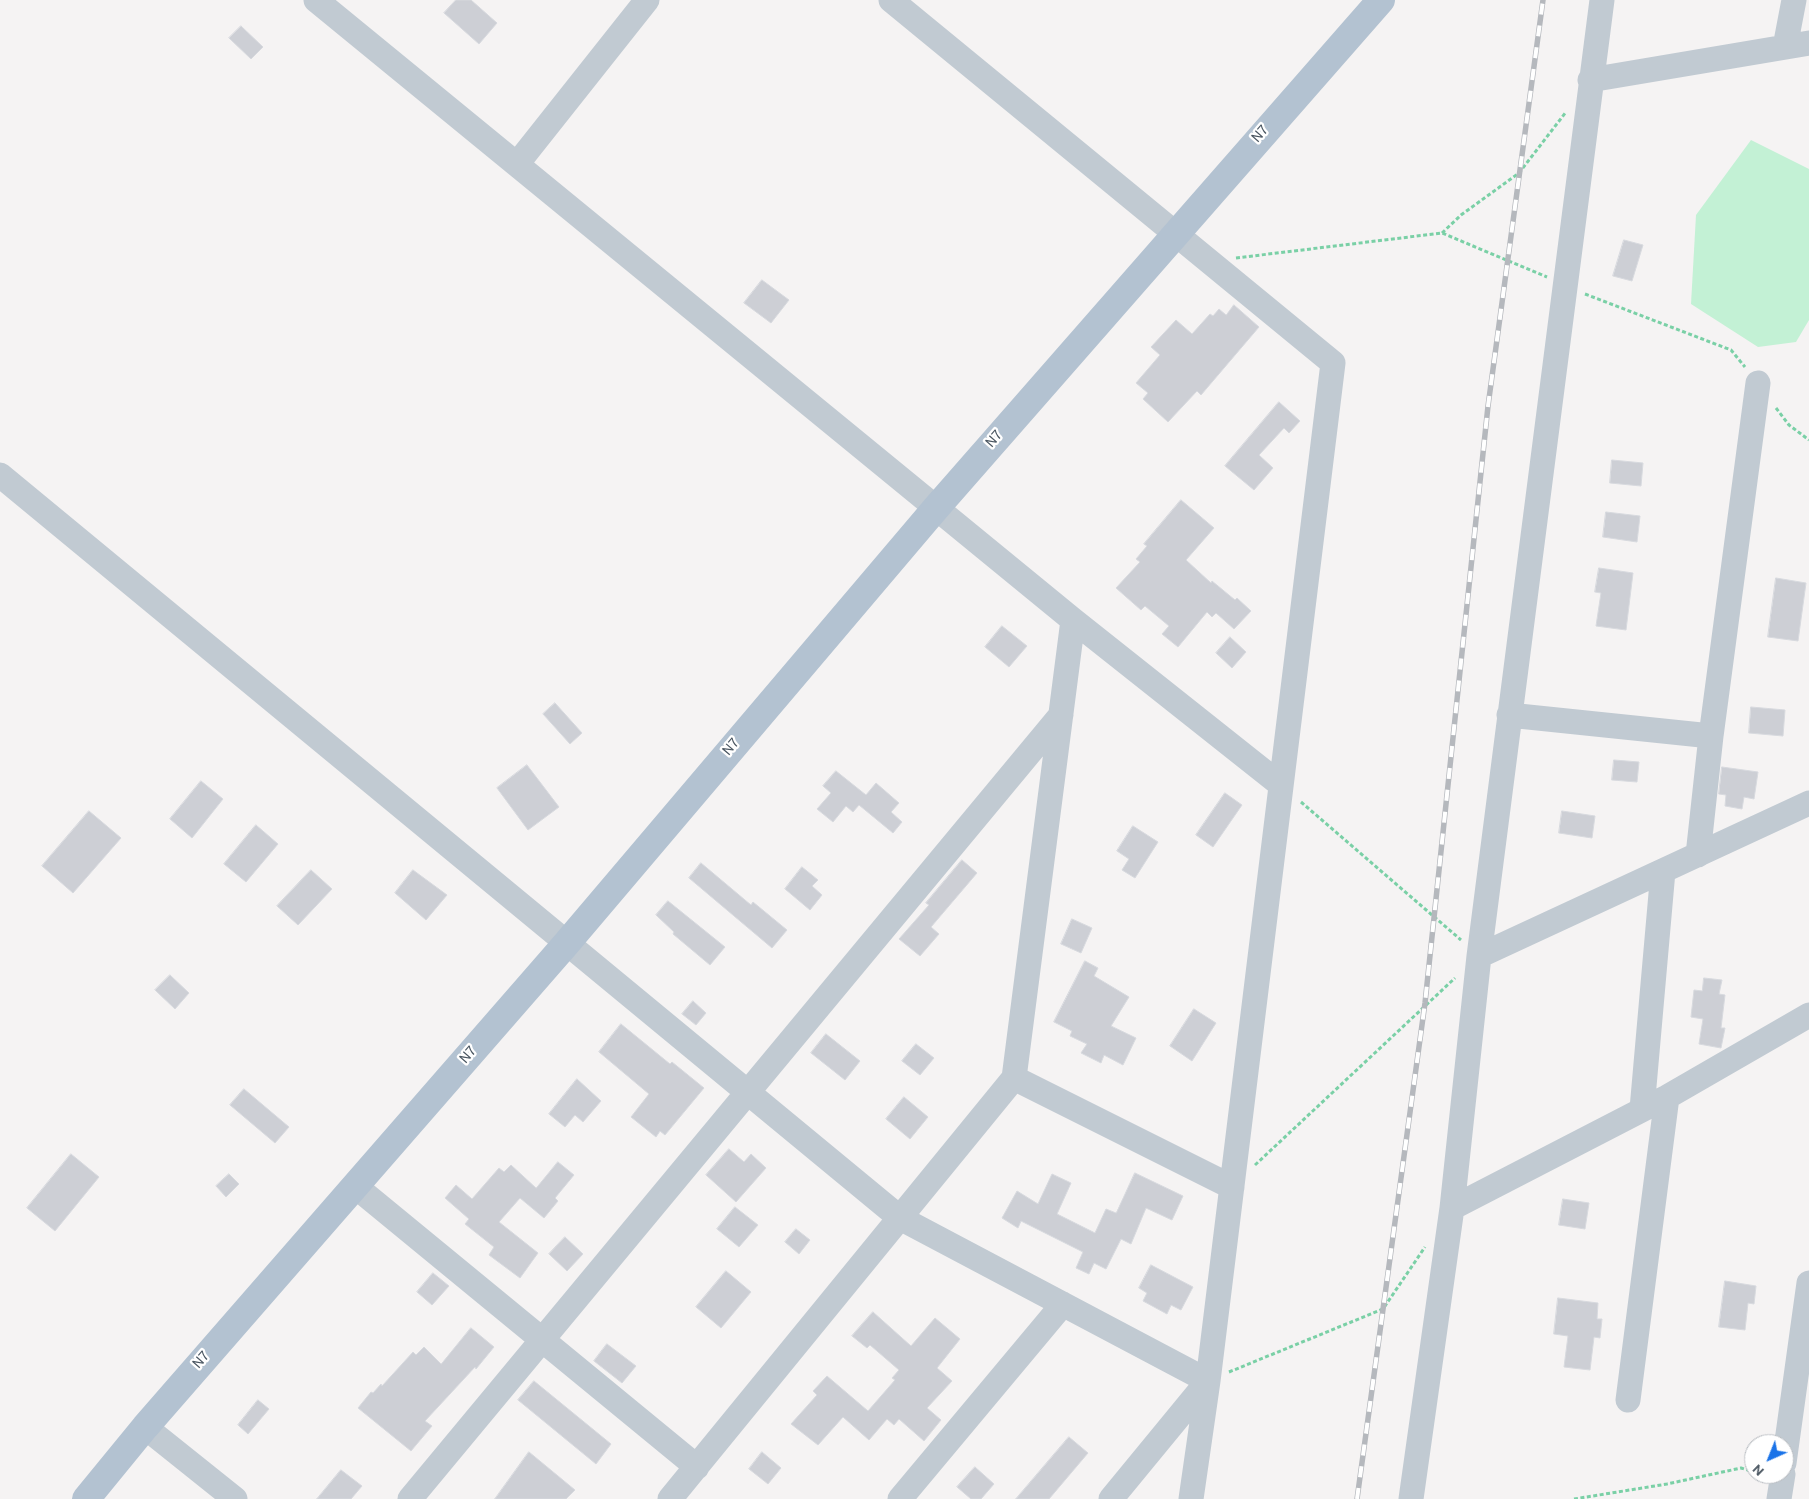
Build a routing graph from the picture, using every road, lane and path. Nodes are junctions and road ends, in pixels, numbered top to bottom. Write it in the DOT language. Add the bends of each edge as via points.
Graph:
graph roads {
  1 [pos="316,0"];
  2 [pos="647,0"];
  3 [pos="891,0"];
  4 [pos="1381,0"];
  5 [pos="1602,0"];
  6 [pos="1794,0"];
  7 [pos="1809,43"];
  8 [pos="1785,47"];
  9 [pos="1590,80"];
  10 [pos="1566,111"];
  11 [pos="516,164"];
  12 [pos="1176,233"];
  13 [pos="1442,233"];
  14 [pos="1208,260"];
  15 [pos="1564,286"];
  16 [pos="1758,383"];
  17 [pos="1809,440"];
  18 [pos="0,475"];
  19 [pos="936,508"];
  20 [pos="1073,620"];
  21 [pos="1061,715"];
  22 [pos="1510,715"];
  23 [pos="1711,736"];
  24 [pos="1281,785"];
  25 [pos="1809,803"];
  26 [pos="1698,855"];
  27 [pos="1663,871"];
  28 [pos="566,944"];
  29 [pos="1479,956"];
  30 [pos="1809,1015"];
  31 [pos="1014,1078"];
  32 [pos="747,1093"];
  33 [pos="1667,1097"];
  34 [pos="1642,1109"];
  35 [pos="355,1186"];
  36 [pos="1232,1187"];
  37 [pos="1452,1208"];
  38 [pos="900,1218"];
  39 [pos="1431,1239"];
  40 [pos="1809,1283"];
  41 [pos="1063,1304"];
  42 [pos="542,1340"];
  43 [pos="1208,1381"];
  44 [pos="1628,1400"];
  45 [pos="145,1427"];
  46 [pos="1788,1434"];
  47 [pos="696,1467"];
  48 [pos="1744,1469"];
  49 [pos="1781,1484"];
  50 [pos="86,1499"];
  51 [pos="234,1499"];
  52 [pos="410,1499"];
  53 [pos="670,1499"];
  54 [pos="900,1499"];
  55 [pos="1110,1499"];
  56 [pos="1191,1499"];
  57 [pos="1411,1499"];
  58 [pos="1574,1499"];
  59 [pos="1779,1499"];
  1 -- 11 [label="street"];
  2 -- 11 [label="street"];
  3 -- 12 [label="street"];
  4 -- 12 [label="main road, N7"];
  5 -- 9 [label="street"];
  6 -- 8 [label="street"];
  7 -- 8 [label="street"];
  8 -- 9 [label="street"];
  9 -- 15 [label="street"];
  10 -- 13 [label="path" via="1519,173 1461,215"];
  11 -- 19 [label="street"];
  12 -- 14 [label="street"];
  12 -- 19 [label="main road, N7"];
  13 -- 14 [label="path"];
  13 -- 15 [label="path"];
  14 -- 24 [label="street" via="1333,363"];
  15 -- 16 [label="path" via="1730,350"];
  15 -- 22 [label="street"];
  16 -- 17 [label="path" via="1789,425"];
  16 -- 23 [label="street"];
  18 -- 28 [label="street"];
  19 -- 20 [label="street"];
  19 -- 28 [label="main road, N7"];
  20 -- 21 [label="street"];
  20 -- 24 [label="street"];
  21 -- 31 [label="street"];
  21 -- 32 [label="street"];
  22 -- 23 [label="street"];
  22 -- 29 [label="street"];
  23 -- 26 [label="street"];
  24 -- 29 [label="path"];
  24 -- 36 [label="street"];
  25 -- 26 [label="street"];
  26 -- 27 [label="street"];
  27 -- 29 [label="street"];
  27 -- 34 [label="street"];
  28 -- 32 [label="street"];
  28 -- 35 [label="main road, N7"];
  29 -- 36 [label="path"];
  29 -- 37 [label="street"];
  30 -- 33 [label="street"];
  31 -- 36 [label="street"];
  31 -- 38 [label="street"];
  32 -- 38 [label="street"];
  32 -- 42 [label="street"];
  33 -- 34 [label="street"];
  33 -- 44 [label="street"];
  34 -- 37 [label="street"];
  35 -- 42 [label="street"];
  35 -- 45 [label="main road, N7"];
  36 -- 43 [label="street"];
  37 -- 57 [label="street"];
  38 -- 41 [label="street"];
  38 -- 47 [label="street"];
  39 -- 43 [label="path" via="1383,1309"];
  40 -- 46 [label="street"];
  41 -- 43 [label="street"];
  41 -- 54 [label="street"];
  42 -- 47 [label="street"];
  42 -- 52 [label="street"];
  43 -- 55 [label="street"];
  43 -- 56 [label="street"];
  45 -- 50 [label="main road, N7"];
  45 -- 51 [label="street"];
  47 -- 53 [label="street"];
  48 -- 58 [label="path"];
  49 -- 59 [label="street"];
}
